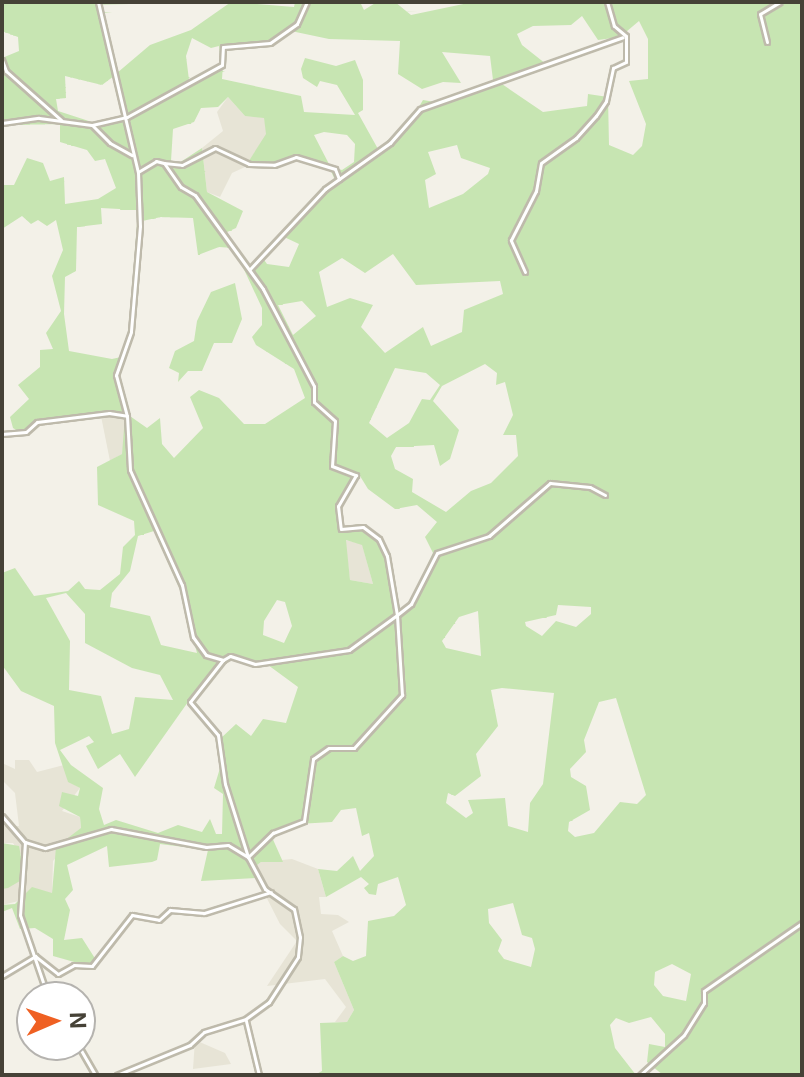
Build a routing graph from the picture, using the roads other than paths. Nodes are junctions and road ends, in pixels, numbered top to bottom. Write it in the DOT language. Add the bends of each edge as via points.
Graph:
graph roads {
  1 [pos="98,2"];
  2 [pos="307,2"];
  3 [pos="607,2"];
  4 [pos="780,2"];
  5 [pos="623,37"];
  6 [pos="767,42"];
  7 [pos="2,60"];
  8 [pos="127,117"];
  9 [pos="61,120"];
  10 [pos="2,123"];
  11 [pos="92,125"];
  12 [pos="132,155"];
  13 [pos="164,163"];
  14 [pos="138,172"];
  15 [pos="339,179"];
  16 [pos="249,270"];
  17 [pos="525,272"];
  18 [pos="127,416"];
  19 [pos="2,434"];
  20 [pos="605,495"];
  21 [pos="397,615"];
  22 [pos="223,660"];
  23 [pos="2,816"];
  24 [pos="25,842"];
  25 [pos="248,857"];
  26 [pos="271,892"];
  27 [pos="802,923"];
  28 [pos="35,956"];
  29 [pos="2,976"];
  30 [pos="41,981"];
  31 [pos="246,1019"];
  32 [pos="117,1075"];
  33 [pos="259,1075"];
  34 [pos="640,1075"];
  1 -- 8 [label="street"];
  2 -- 8 [label="street" via="297,24 270,43 223,47 222,65"];
  3 -- 5 [label="street"];
  4 -- 6 [label="street" via="760,14"];
  5 -- 15 [label="street" via="420,109 390,143"];
  5 -- 17 [label="street" via="626,62 613,68 605,103 576,138 541,163 536,191 511,240"];
  7 -- 9 [label="street" via="6,71"];
  8 -- 11 [label="street"];
  8 -- 12 [label="street"];
  9 -- 10 [label="street"];
  9 -- 11 [label="street"];
  11 -- 12 [label="street"];
  12 -- 14 [label="street"];
  13 -- 14 [label="street" via="156,161"];
  13 -- 15 [label="street" via="182,165 215,148 249,164 274,165 296,157 335,169"];
  13 -- 16 [label="street" via="181,187 195,195"];
  14 -- 18 [label="street" via="140,226 131,332 116,375"];
  15 -- 16 [label="street"];
  16 -- 21 [label="street" via="309,376 314,402 335,421 332,466 356,475 338,506 341,529 363,527 379,539"];
  18 -- 19 [label="street" via="109,413 37,422 26,432"];
  18 -- 22 [label="street" via="130,470 182,585 193,637 206,655"];
  20 -- 21 [label="street" via="590,487 546,485 489,536 437,553 416,597"];
  21 -- 22 [label="street" via="345,651 255,664 230,656"];
  21 -- 25 [label="street" via="402,695 354,748 329,748 313,759 304,821 273,833"];
  22 -- 25 [label="street" via="190,702 218,735 225,784"];
  23 -- 24 [label="street"];
  24 -- 25 [label="street" via="45,848 111,829 206,847 228,845"];
  24 -- 28 [label="street" via="20,915"];
  25 -- 26 [label="street"];
  26 -- 28 [label="street" via="204,913 170,910 159,920 132,915 92,966 74,965 58,974"];
  26 -- 31 [label="street" via="294,909 299,952 269,1002"];
  27 -- 34 [label="street" via="704,991 704,1003 684,1035"];
  28 -- 29 [label="street"];
  28 -- 30 [label="street"];
  31 -- 32 [label="street" via="204,1032 190,1045"];
  31 -- 33 [label="street"];
}
